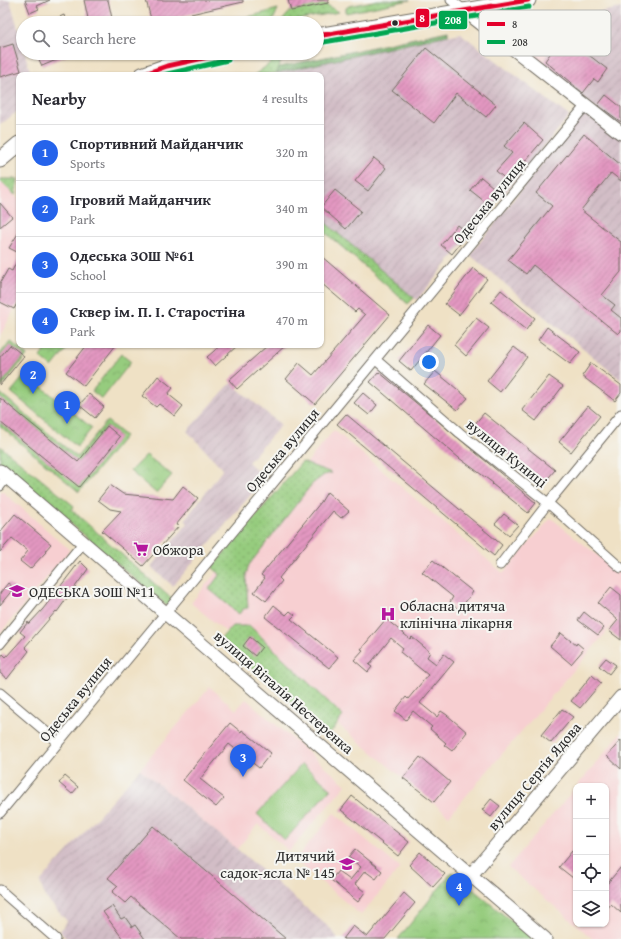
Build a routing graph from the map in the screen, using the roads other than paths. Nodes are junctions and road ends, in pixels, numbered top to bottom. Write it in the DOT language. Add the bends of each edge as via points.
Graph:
graph roads {
  1 [pos="451,0"];
  2 [pos="528,0"];
  3 [pos="464,10"];
  4 [pos="479,22"];
  5 [pos="324,35"];
  6 [pos="523,56"];
  7 [pos="195,60"];
  8 [pos="152,72"];
  9 [pos="586,105"];
  10 [pos="621,133"];
  11 [pos="16,147"];
  12 [pos="0,160"];
  13 [pos="376,360"];
  14 [pos="621,414"];
  15 [pos="2,478"];
  16 [pos="548,503"];
  17 [pos="84,542"];
  18 [pos="500,565"];
  19 [pos="621,568"];
  20 [pos="165,612"];
  21 [pos="0,644"];
  22 [pos="0,693"];
  23 [pos="621,697"];
  24 [pos="58,742"];
  25 [pos="0,813"];
  26 [pos="471,875"];
  27 [pos="0,890"];
  28 [pos="44,936"];
  29 [pos="56,939"];
  30 [pos="545,939"];
  1 -- 3 [label="street"];
  2 -- 3 [label="main road"];
  3 -- 4 [label="main road"];
  3 -- 5 [label="main road"];
  6 -- 9 [label="main road"];
  7 -- 8 [label="main road"];
  9 -- 10 [label="main road"];
  9 -- 13 [label="street, Одеська вулиця"];
  11 -- 12 [label="main road"];
  13 -- 16 [label="street, вулиця Куниці" via="460,433"];
  13 -- 20 [label="street, Одеська вулиця"];
  14 -- 16 [label="street"];
  15 -- 17 [label="main road, вулиця Віталія Нестеренка"];
  16 -- 18 [label="street"];
  16 -- 19 [label="street, вулиця Куниці"];
  17 -- 20 [label="main road, вулиця Віталія Нестеренка"];
  17 -- 21 [label="street"];
  20 -- 24 [label="street, Одеська вулиця"];
  20 -- 26 [label="main road, вулиця Віталія Нестеренка"];
  22 -- 24 [label="street"];
  23 -- 26 [label="main road, вулиця Сергія Ядова"];
  24 -- 25 [label="street, Одеська вулиця"];
  26 -- 30 [label="main road, вулиця Віталія Нестеренка"];
  27 -- 28 [label="street"];
  28 -- 29 [label="street"];
}
